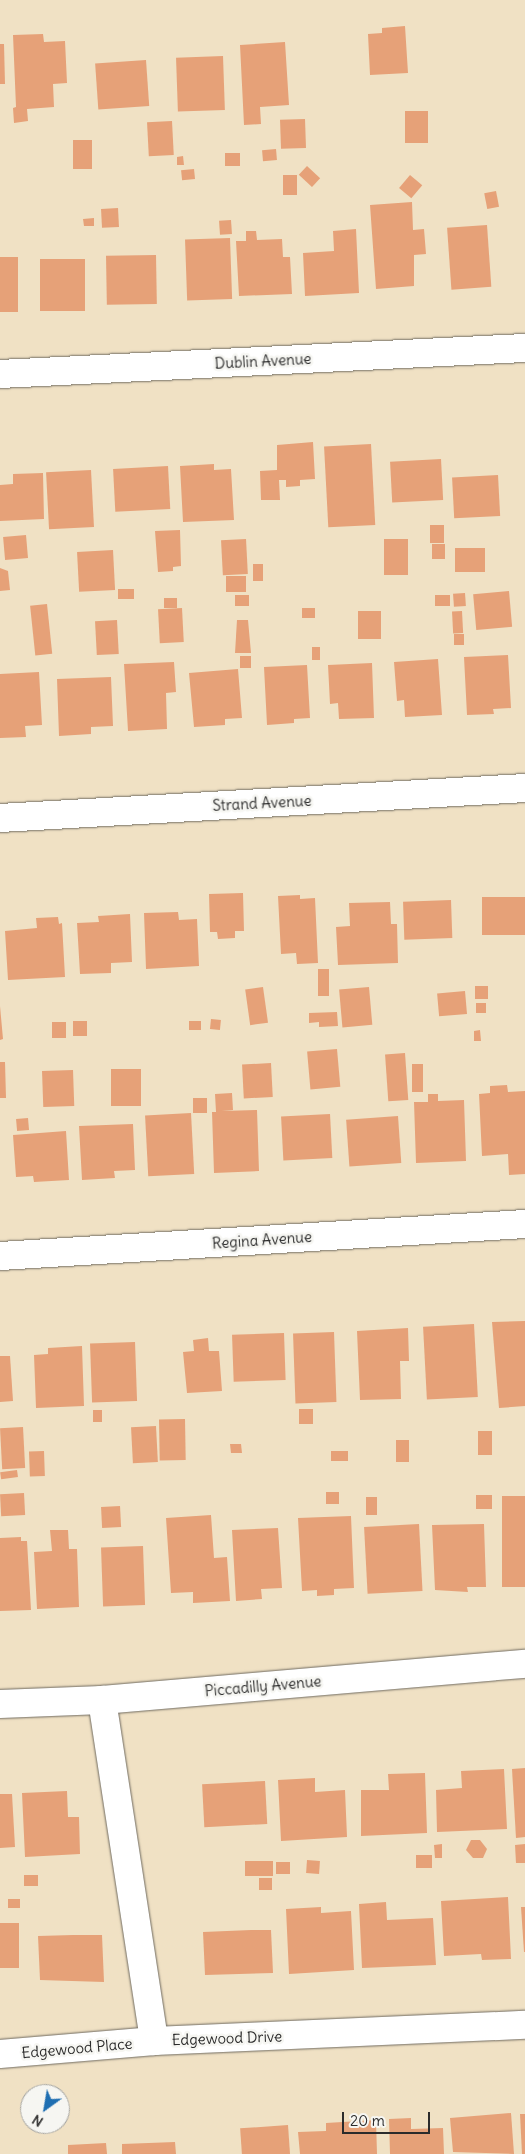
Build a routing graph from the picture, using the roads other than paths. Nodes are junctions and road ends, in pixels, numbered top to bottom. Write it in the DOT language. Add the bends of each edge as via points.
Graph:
graph roads {
  1 [pos="525,348"];
  2 [pos="0,374"];
  3 [pos="525,788"];
  4 [pos="0,818"];
  5 [pos="525,1224"];
  6 [pos="0,1256"];
  7 [pos="525,1664"];
  8 [pos="102,1700"];
  9 [pos="0,1704"];
  10 [pos="525,2025"];
  11 [pos="154,2042"];
  12 [pos="0,2054"];
  1 -- 2 [label="street, Dublin Avenue"];
  3 -- 4 [label="street, Strand Avenue"];
  5 -- 6 [label="street, Regina Avenue"];
  7 -- 8 [label="street, Piccadilly Avenue"];
  8 -- 9 [label="street, Piccadilly Avenue"];
  8 -- 11 [label="street, Edgewood Drive"];
  10 -- 11 [label="street, Edgewood Drive"];
  11 -- 12 [label="street, Edgewood Place"];
}
